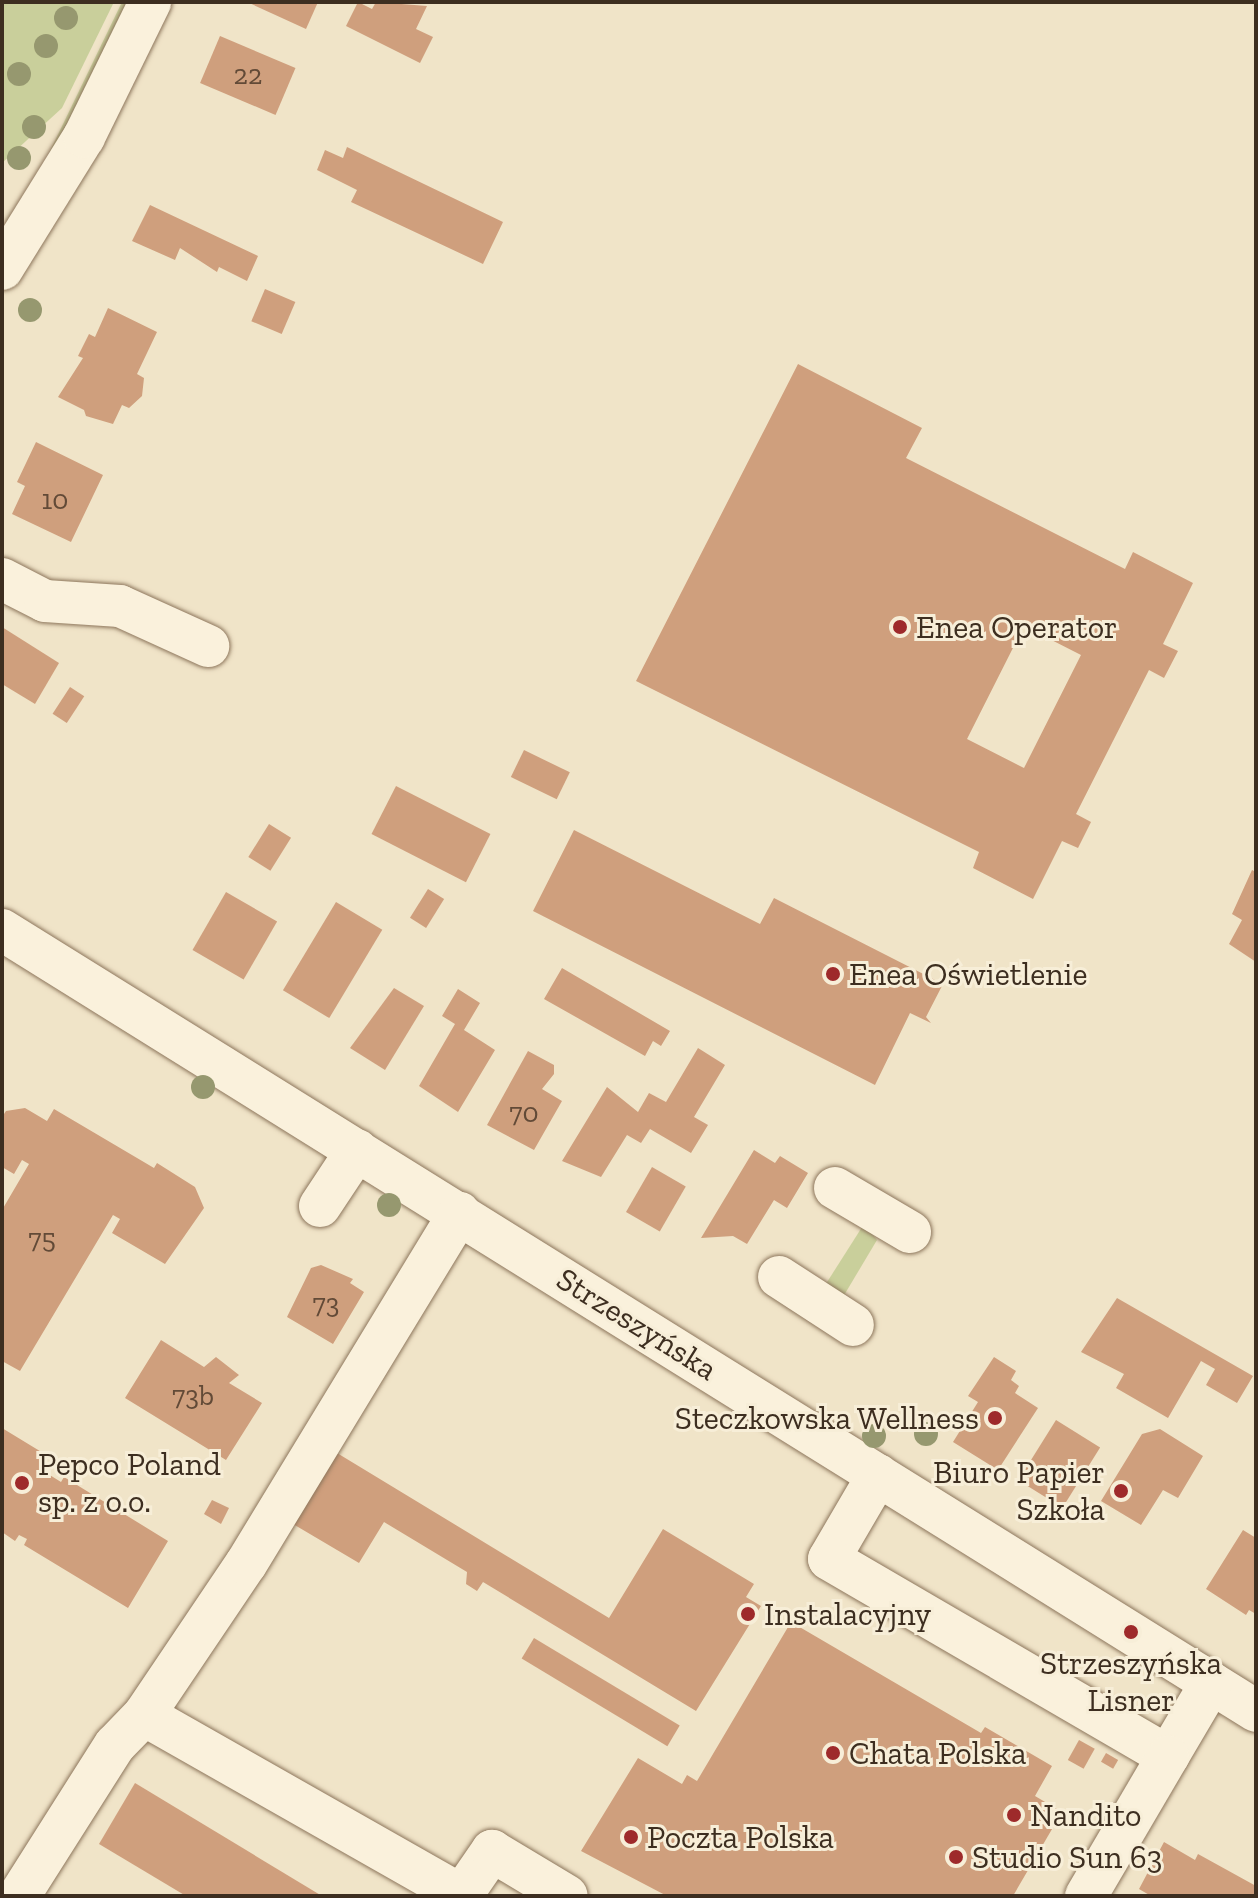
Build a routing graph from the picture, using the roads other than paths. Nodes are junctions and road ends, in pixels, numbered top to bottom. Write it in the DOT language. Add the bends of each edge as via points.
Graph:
graph roads {
  1 [pos="150,2"];
  2 [pos="2,269"];
  3 [pos="2,579"];
  4 [pos="208,646"];
  5 [pos="7,932"];
  6 [pos="357,1150"];
  7 [pos="835,1188"];
  8 [pos="320,1206"];
  9 [pos="459,1213"];
  10 [pos="910,1232"];
  11 [pos="779,1277"];
  12 [pos="853,1325"];
  13 [pos="878,1475"];
  14 [pos="1211,1683"];
  15 [pos="1256,1711"];
  16 [pos="144,1715"];
  17 [pos="1168,1756"];
  18 [pos="19,1896"];
  19 [pos="461,1896"];
  20 [pos="567,1896"];
  21 [pos="1086,1896"];
  1 -- 2 [label="street" via="84,137"];
  3 -- 4 [label="street" via="45,601 120,606"];
  5 -- 6 [label="street, Strzeszyńska"];
  6 -- 8 [label="street"];
  6 -- 9 [label="street, Strzeszyńska"];
  7 -- 10 [label="street"];
  9 -- 13 [label="street, Strzeszyńska"];
  9 -- 16 [label="street" via="231,1589"];
  11 -- 12 [label="street"];
  13 -- 14 [label="street, Strzeszyńska"];
  13 -- 17 [label="street" via="829,1559"];
  14 -- 15 [label="street, Strzeszyńska"];
  14 -- 17 [label="street"];
  16 -- 18 [label="street" via="115,1745"];
  16 -- 19 [label="street"];
  17 -- 21 [label="street"];
  19 -- 20 [label="street" via="492,1851"];
}
